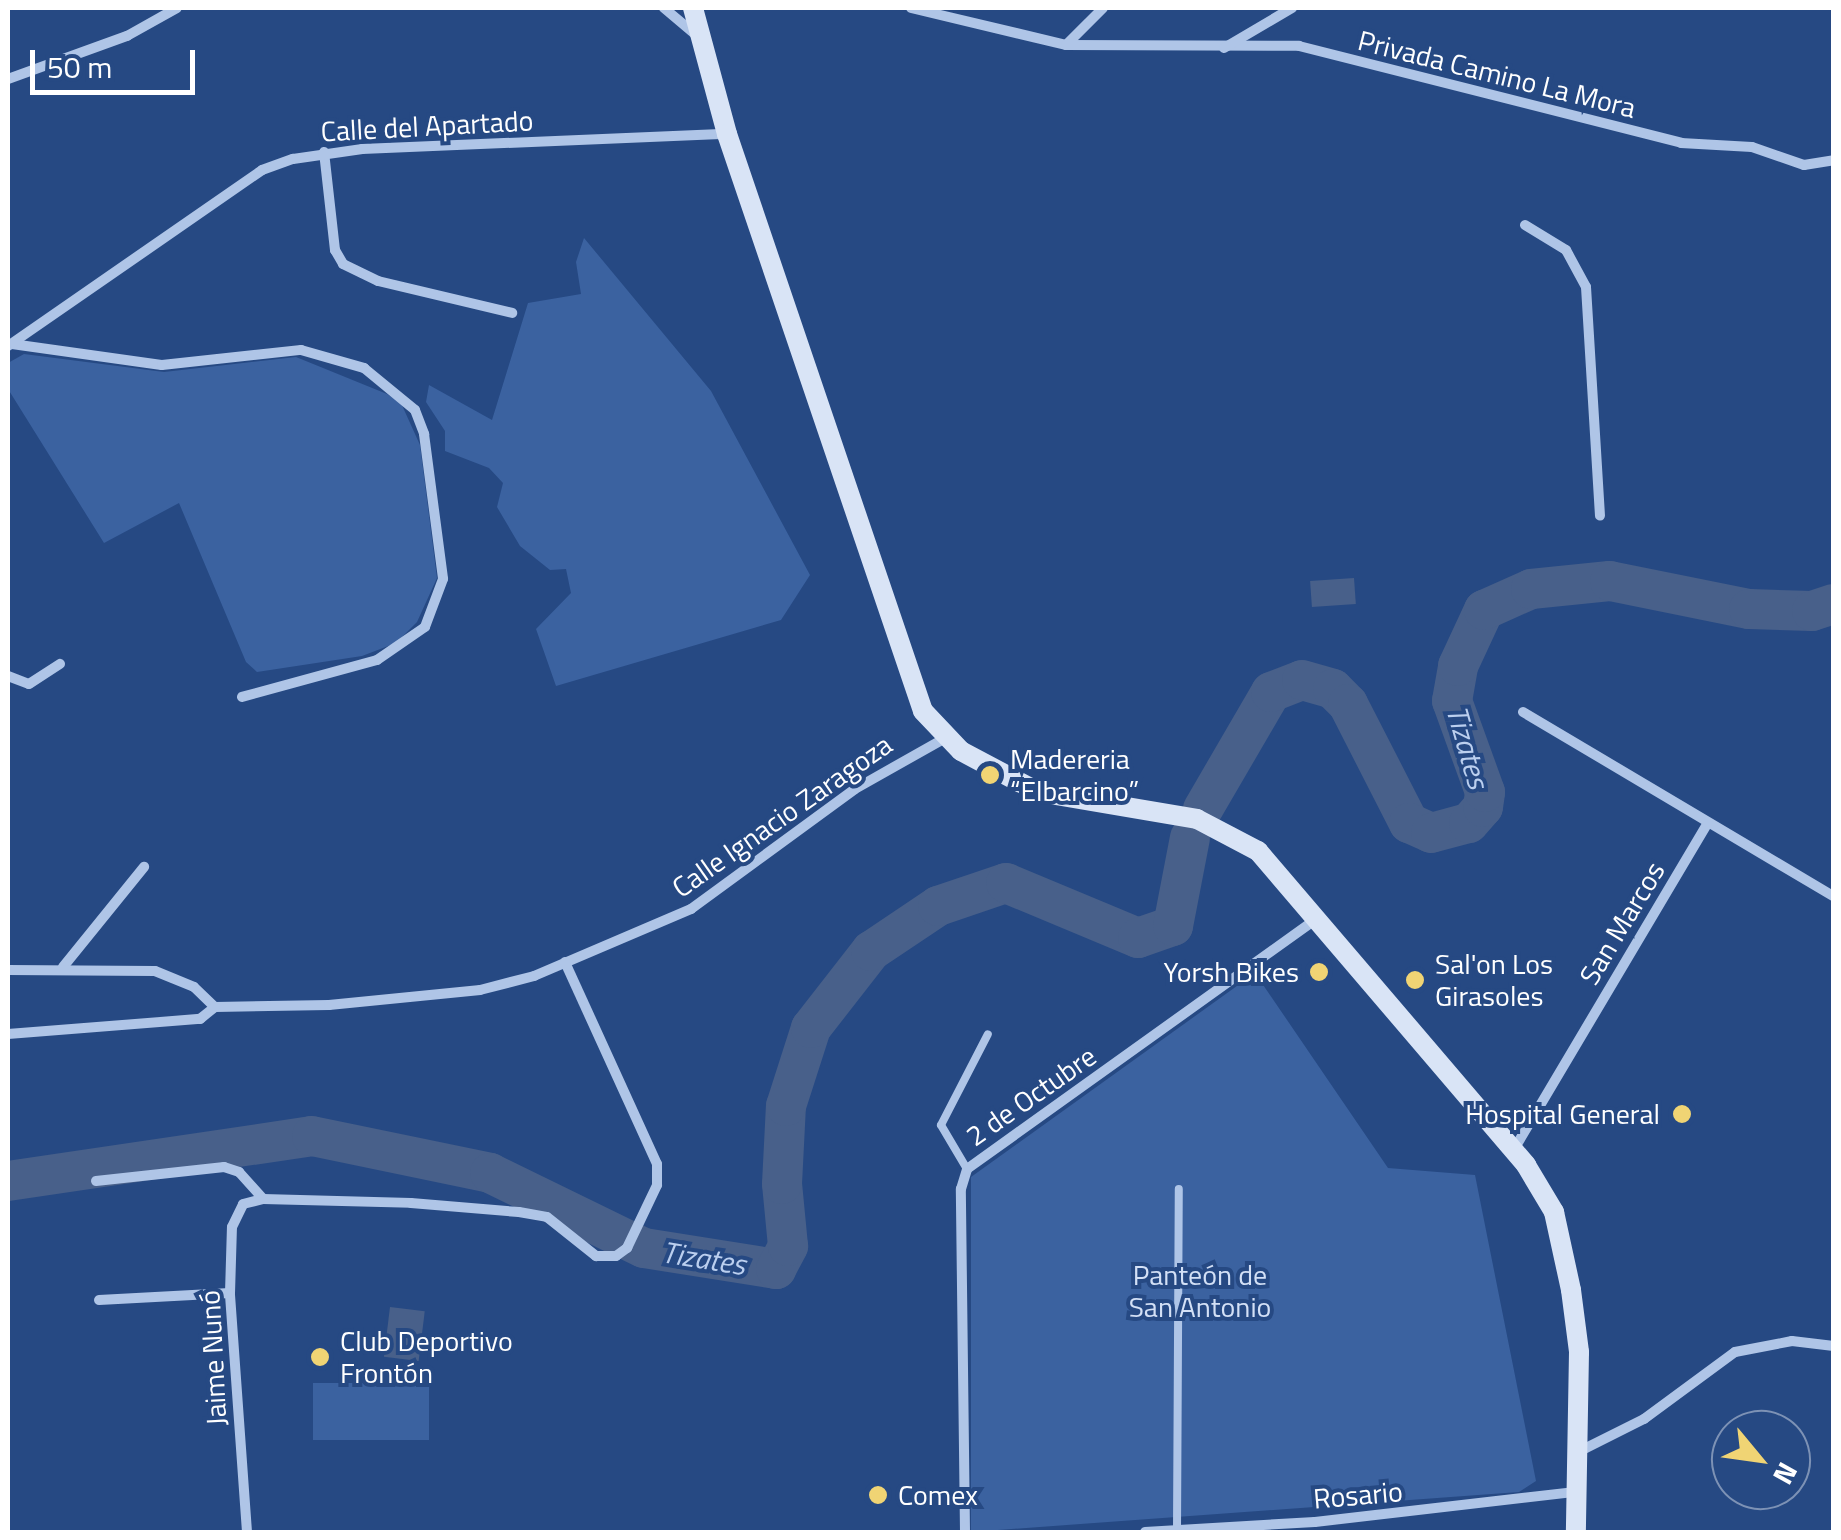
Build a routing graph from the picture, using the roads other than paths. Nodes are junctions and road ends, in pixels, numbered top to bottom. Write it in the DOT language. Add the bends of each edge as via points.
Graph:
graph roads {
  1 [pos="177,8"];
  2 [pos="664,8"];
  3 [pos="694,8"];
  4 [pos="911,8"];
  5 [pos="1104,8"];
  6 [pos="1292,8"];
  7 [pos="699,38"];
  8 [pos="1066,46"];
  9 [pos="1222,49"];
  10 [pos="8,78"];
  11 [pos="727,134"];
  12 [pos="324,152"];
  13 [pos="1834,160"];
  14 [pos="1525,225"];
  15 [pos="512,313"];
  16 [pos="10,345"];
  17 [pos="1600,516"];
  18 [pos="60,664"];
  19 [pos="8,676"];
  20 [pos="242,698"];
  21 [pos="1522,712"];
  22 [pos="945,738"];
  23 [pos="1708,822"];
  24 [pos="144,867"];
  25 [pos="1834,897"];
  26 [pos="1318,917"];
  27 [pos="565,962"];
  28 [pos="62,967"];
  29 [pos="8,970"];
  30 [pos="215,1007"];
  31 [pos="8,1034"];
  32 [pos="988,1034"];
  33 [pos="1513,1151"];
  34 [pos="968,1169"];
  35 [pos="96,1181"];
  36 [pos="1180,1189"];
  37 [pos="263,1199"];
  38 [pos="230,1293"];
  39 [pos="99,1300"];
  40 [pos="1834,1346"];
  41 [pos="1578,1452"];
  42 [pos="1574,1492"];
  43 [pos="1177,1530"];
  44 [pos="247,1532"];
  45 [pos="965,1532"];
  46 [pos="1145,1532"];
  47 [pos="1576,1532"];
  1 -- 10 [label="street" via="127,36"];
  2 -- 7 [label="street"];
  3 -- 7 [label="main road"];
  4 -- 8 [label="street, Privada Camino La Mora"];
  5 -- 8 [label="street"];
  6 -- 9 [label="street"];
  7 -- 11 [label="main road"];
  8 -- 9 [label="street, Privada Camino La Mora"];
  9 -- 13 [label="street, Privada Camino La Mora" via="1299,46 1680,143 1752,147 1804,165"];
  11 -- 12 [label="street, Calle del Apartado"];
  11 -- 22 [label="main road" via="854,491 916,693"];
  12 -- 15 [label="street" via="335,250 343,264 378,282"];
  12 -- 16 [label="street, Calle del Apartado" via="262,170"];
  14 -- 17 [label="street" via="1566,250 1586,286"];
  16 -- 20 [label="street" via="162,365 301,350 364,368 415,410 443,579 425,627 377,660"];
  18 -- 19 [label="street" via="30,684"];
  21 -- 23 [label="street"];
  22 -- 26 [label="main road" via="987,768 1060,800 1220,826 1258,851"];
  22 -- 27 [label="street, Calle Ignacio Zaragoza" via="855,789 692,908"];
  23 -- 25 [label="street"];
  23 -- 33 [label="street, San Marcos"];
  24 -- 28 [label="street"];
  26 -- 33 [label="main road"];
  26 -- 34 [label="street, 2 de Octubre"];
  27 -- 30 [label="street, Calle Ignacio Zaragoza" via="480,990 329,1005"];
  27 -- 37 [label="street" via="657,1164 657,1184 627,1248 596,1256 534,1214"];
  28 -- 29 [label="street"];
  28 -- 30 [label="street" via="170,975"];
  30 -- 31 [label="street, Calle Ignacio Zaragoza" via="200,1019"];
  32 -- 34 [label="lane" via="940,1125"];
  33 -- 41 [label="main road" via="1546,1195 1560,1230 1579,1352"];
  34 -- 45 [label="street, 2 de Octubre" via="961,1189"];
  35 -- 37 [label="street" via="224,1167 239,1172"];
  36 -- 43 [label="lane"];
  37 -- 38 [label="street, Jaime Nunó" via="236,1213"];
  38 -- 39 [label="street"];
  38 -- 44 [label="street, Jaime Nunó"];
  40 -- 41 [label="street" via="1792,1341 1736,1352 1644,1419"];
  41 -- 42 [label="main road"];
  42 -- 43 [label="street, Rosario" via="1504,1504"];
  42 -- 47 [label="main road"];
  43 -- 46 [label="street, Rosario"];
}
